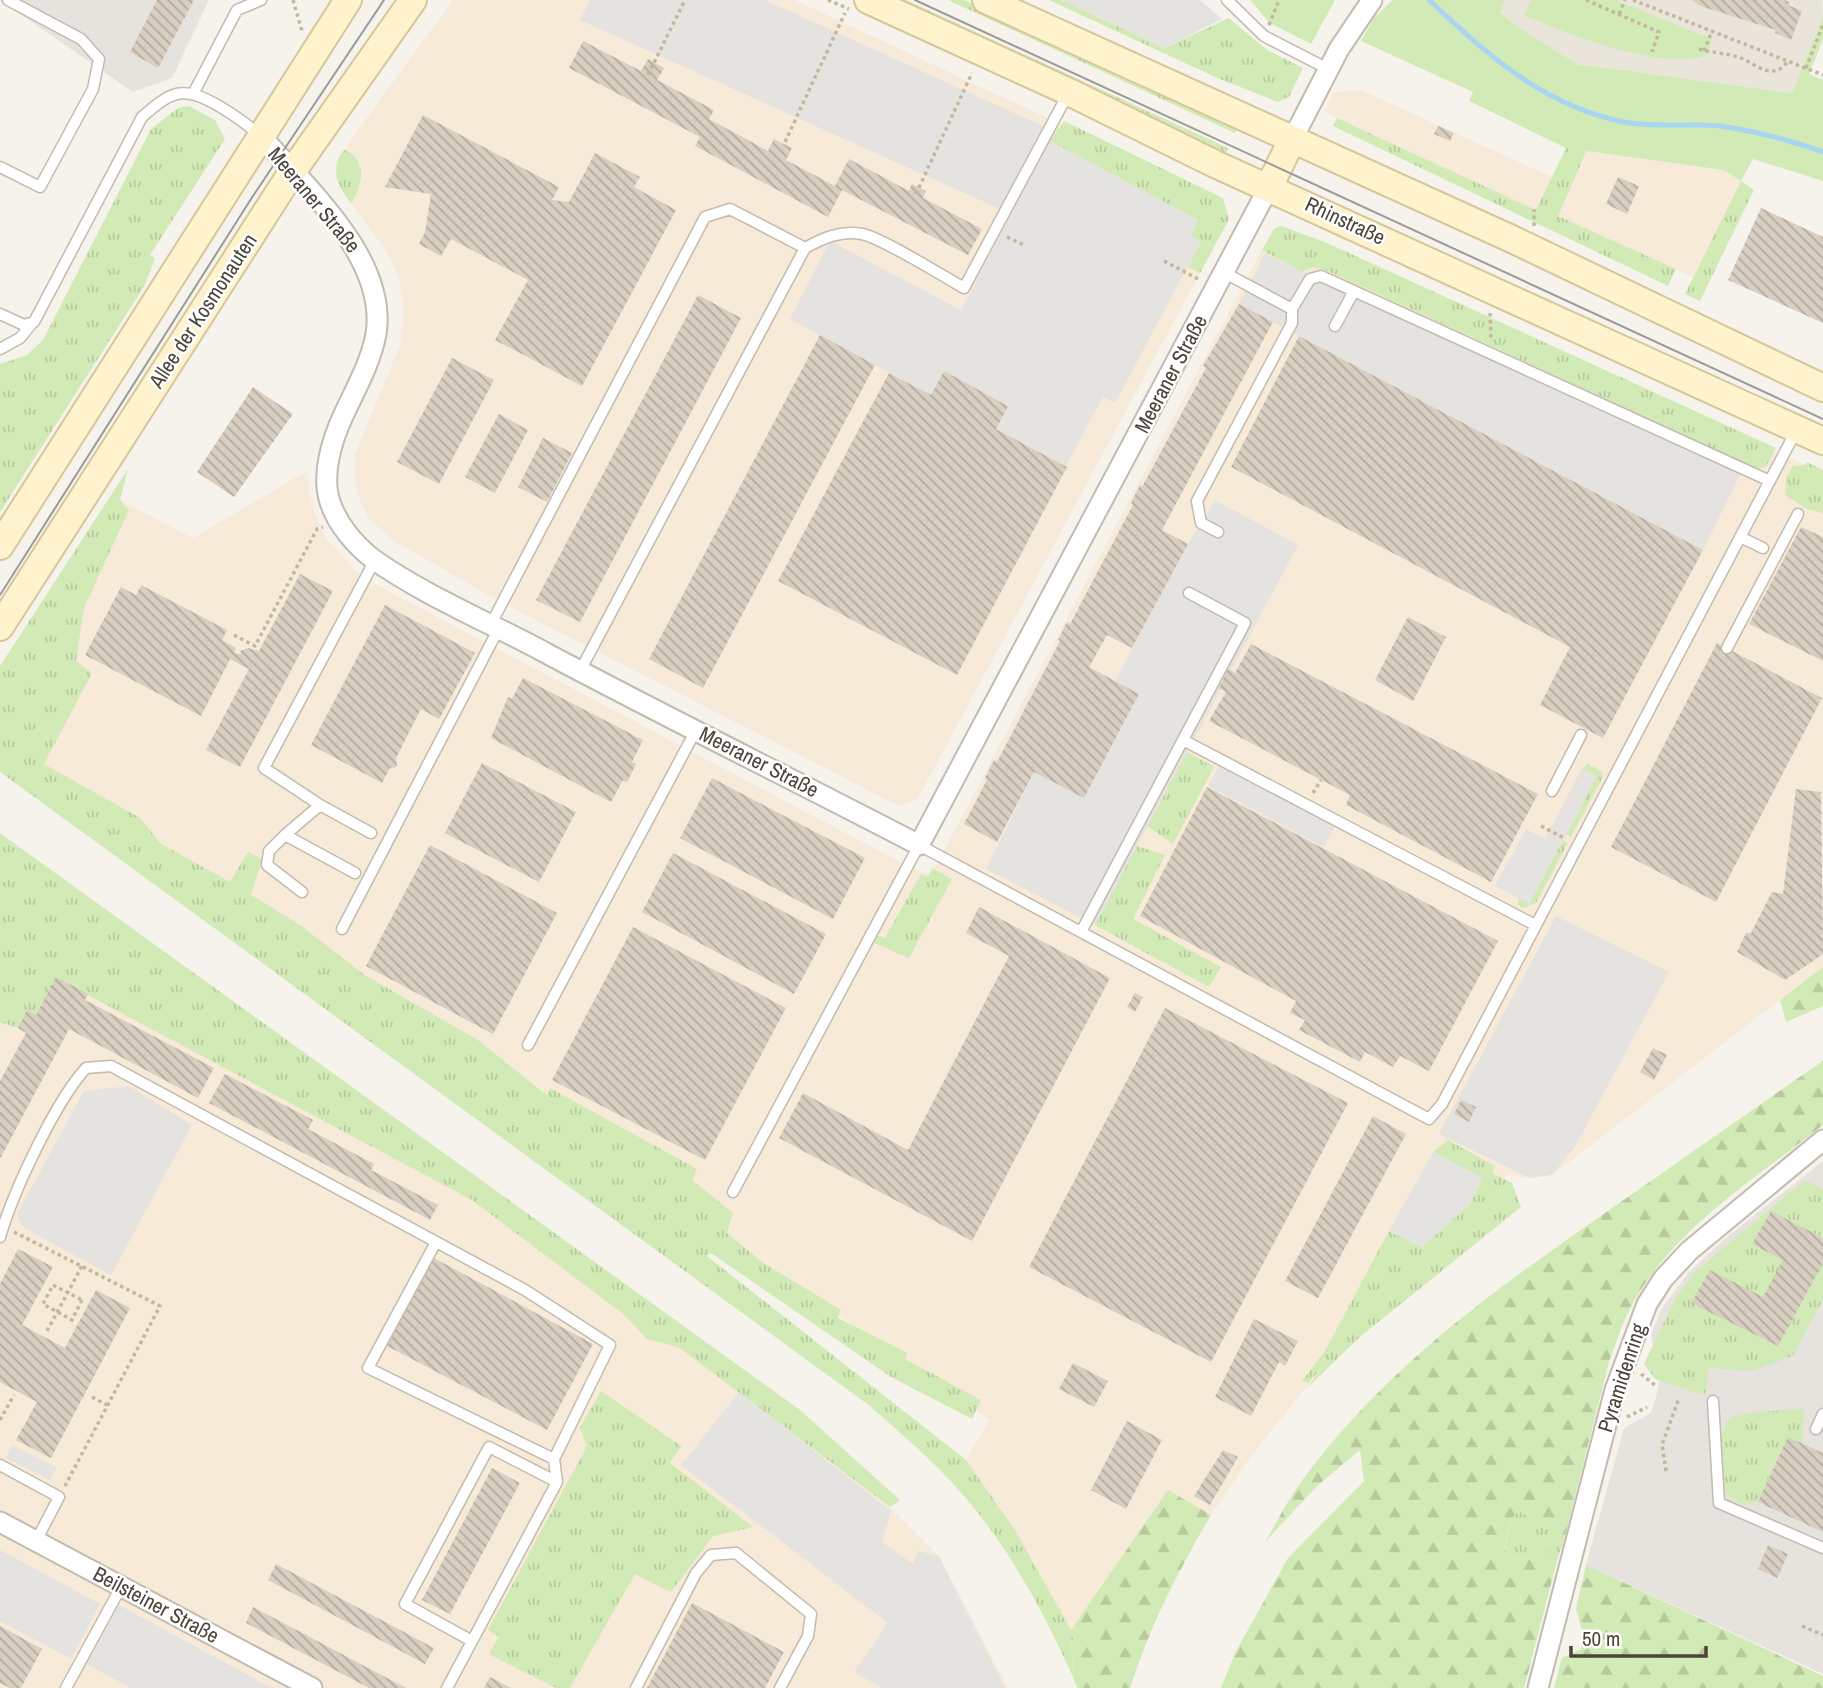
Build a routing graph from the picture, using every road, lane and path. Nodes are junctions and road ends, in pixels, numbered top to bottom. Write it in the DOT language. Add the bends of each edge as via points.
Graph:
graph roads {
  1 [pos="8,0"];
  2 [pos="261,0"];
  3 [pos="293,0"];
  4 [pos="348,0"];
  5 [pos="413,0"];
  6 [pos="685,0"];
  7 [pos="868,0"];
  8 [pos="986,0"];
  9 [pos="1227,0"];
  10 [pos="1279,0"];
  11 [pos="1372,0"];
  12 [pos="1586,0"];
  13 [pos="1625,0"];
  14 [pos="1633,0"];
  15 [pos="845,13"];
  16 [pos="1619,15"];
  17 [pos="1823,25"];
  18 [pos="302,31"];
  19 [pos="1712,31"];
  20 [pos="1264,36"];
  21 [pos="1652,52"];
  22 [pos="1788,61"];
  23 [pos="1806,68"];
  24 [pos="1328,69"];
  25 [pos="972,72"];
  26 [pos="648,75"];
  27 [pos="1823,75"];
  28 [pos="194,92"];
  29 [pos="1069,92"];
  30 [pos="260,135"];
  31 [pos="1292,140"];
  32 [pos="785,142"];
  33 [pos="0,167"];
  34 [pos="292,172"];
  35 [pos="1269,187"];
  36 [pos="916,194"];
  37 [pos="1534,209"];
  38 [pos="1534,226"];
  39 [pos="996,231"];
  40 [pos="1024,245"];
  41 [pos="805,248"];
  42 [pos="1164,261"];
  43 [pos="1224,273"];
  44 [pos="1200,280"];
  45 [pos="1354,291"];
  46 [pos="1292,309"];
  47 [pos="1490,313"];
  48 [pos="0,314"];
  49 [pos="34,322"];
  50 [pos="1335,326"];
  51 [pos="0,349"];
  52 [pos="1491,354"];
  53 [pos="1823,388"];
  54 [pos="1797,429"];
  55 [pos="1823,441"];
  56 [pos="1770,481"];
  57 [pos="1798,514"];
  58 [pos="323,527"];
  59 [pos="1218,532"];
  60 [pos="1740,537"];
  61 [pos="0,546"];
  62 [pos="1763,548"];
  63 [pos="375,560"];
  64 [pos="1189,593"];
  65 [pos="495,626"];
  66 [pos="0,627"];
  67 [pos="234,635"];
  68 [pos="1727,649"];
  69 [pos="580,671"];
  70 [pos="696,730"];
  71 [pos="1581,735"];
  72 [pos="1183,740"];
  73 [pos="1552,791"];
  74 [pos="320,805"];
  75 [pos="1541,826"];
  76 [pos="372,833"];
  77 [pos="285,835"];
  78 [pos="919,845"];
  79 [pos="1577,845"];
  80 [pos="355,873"];
  81 [pos="302,892"];
  82 [pos="1535,925"];
  83 [pos="342,929"];
  84 [pos="1081,932"];
  85 [pos="528,1045"];
  86 [pos="1823,1140"];
  87 [pos="733,1192"];
  88 [pos="1,1232"];
  89 [pos="436,1241"];
  90 [pos="82,1266"];
  91 [pos="68,1292"];
  92 [pos="57,1312"];
  93 [pos="47,1331"];
  94 [pos="1636,1367"];
  95 [pos="1656,1386"];
  96 [pos="14,1395"];
  97 [pos="92,1397"];
  98 [pos="1679,1398"];
  99 [pos="1713,1401"];
  100 [pos="107,1405"];
  101 [pos="1647,1407"];
  102 [pos="1823,1414"];
  103 [pos="0,1420"];
  104 [pos="1620,1422"];
  105 [pos="1816,1429"];
  106 [pos="554,1458"];
  107 [pos="0,1465"];
  108 [pos="1666,1471"];
  109 [pos="558,1482"];
  110 [pos="59,1497"];
  111 [pos="0,1522"];
  112 [pos="36,1541"];
  113 [pos="1823,1548"];
  114 [pos="121,1587"];
  115 [pos="1802,1626"];
  116 [pos="1823,1635"];
  117 [pos="472,1641"];
  118 [pos="66,1688"];
  119 [pos="312,1688"];
  120 [pos="447,1688"];
  121 [pos="636,1688"];
  122 [pos="780,1688"];
  123 [pos="1538,1688"];
  1 -- 33 [label="lane" via="81,39 99,59 93,89 40,187"];
  2 -- 28 [label="lane" via="237,10"];
  3 -- 18 [label="path"];
  4 -- 30 [label="main road, Allee der Kosmonauten"];
  5 -- 34 [label="main road, Allee der Kosmonauten"];
  6 -- 26 [label="path"];
  7 -- 29 [label="main road, Rhinstraße"];
  8 -- 31 [label="main road"];
  9 -- 20 [label="lane"];
  10 -- 20 [label="path"];
  11 -- 24 [label="street"];
  12 -- 16 [label="path"];
  13 -- 16 [label="path"];
  14 -- 19 [label="path"];
  15 -- 32 [label="path"];
  16 -- 21 [label="path" via="1659,32"];
  17 -- 23 [label="path"];
  19 -- 22 [label="path"];
  19 -- 22 [label="path" via="1701,50 1739,57 1763,71 1772,72"];
  20 -- 24 [label="lane"];
  22 -- 23 [label="path"];
  23 -- 27 [label="path"];
  24 -- 31 [label="street"];
  25 -- 36 [label="path"];
  28 -- 30 [label="lane"];
  28 -- 49 [label="lane" via="174,95 142,117"];
  29 -- 35 [label="main road, Rhinstraße"];
  29 -- 39 [label="lane"];
  30 -- 34 [label="street, Meeraner Straße"];
  30 -- 61 [label="main road, Allee der Kosmonauten"];
  31 -- 35 [label="main road"];
  31 -- 53 [label="main road"];
  34 -- 63 [label="street, Meeraner Straße" via="339,225 373,282 376,334 335,433 328,480 337,518"];
  34 -- 66 [label="main road, Allee der Kosmonauten"];
  35 -- 43 [label="street, Meeraner Straße"];
  35 -- 54 [label="main road, Rhinstraße"];
  37 -- 38 [label="path"];
  39 -- 40 [label="path"];
  39 -- 41 [label="lane" via="964,288 864,234 842,233"];
  41 -- 65 [label="lane" via="730,209 705,217"];
  41 -- 69 [label="lane"];
  42 -- 44 [label="path"];
  43 -- 46 [label="lane"];
  43 -- 78 [label="street, Meeraner Straße"];
  45 -- 46 [label="lane" via="1321,276 1310,279"];
  45 -- 50 [label="lane"];
  45 -- 52 [label="lane"];
  46 -- 59 [label="lane" via="1292,323 1197,501 1201,523"];
  47 -- 52 [label="path"];
  48 -- 49 [label="lane" via="24,325"];
  49 -- 51 [label="lane" via="20,338"];
  52 -- 56 [label="lane"];
  54 -- 55 [label="main road, Rhinstraße"];
  54 -- 56 [label="lane"];
  56 -- 60 [label="lane"];
  57 -- 68 [label="lane"];
  58 -- 67 [label="path" via="317,530 255,646"];
  60 -- 62 [label="lane"];
  60 -- 79 [label="lane"];
  63 -- 65 [label="street, Meeraner Straße"];
  63 -- 74 [label="lane" via="264,768"];
  64 -- 72 [label="lane" via="1245,623"];
  65 -- 69 [label="street, Meeraner Straße"];
  65 -- 83 [label="lane"];
  69 -- 70 [label="street, Meeraner Straße"];
  70 -- 78 [label="street, Meeraner Straße"];
  70 -- 85 [label="lane"];
  71 -- 73 [label="lane"];
  72 -- 82 [label="lane"];
  72 -- 84 [label="lane"];
  74 -- 76 [label="lane"];
  74 -- 77 [label="lane"];
  75 -- 79 [label="path"];
  77 -- 80 [label="lane"];
  77 -- 81 [label="lane" via="270,851 267,865"];
  78 -- 84 [label="lane"];
  78 -- 87 [label="lane"];
  79 -- 82 [label="lane"];
  82 -- 84 [label="lane" via="1442,1104 1429,1119"];
  86 -- 123 [label="street, Pyramidenring" via="1689,1251 1647,1304 1615,1390"];
  88 -- 89 [label="lane" via="71,1085 86,1068 111,1066"];
  88 -- 90 [label="path"];
  89 -- 106 [label="lane" via="525,1290 610,1345"];
  89 -- 106 [label="lane" via="368,1368"];
  90 -- 91 [label="path"];
  90 -- 100 [label="path" via="160,1306"];
  91 -- 92 [label="path"];
  91 -- 92 [label="path" via="53,1285 43,1304"];
  91 -- 92 [label="path" via="83,1300 72,1320"];
  92 -- 93 [label="path"];
  94 -- 95 [label="path"];
  96 -- 103 [label="path"];
  97 -- 100 [label="path"];
  98 -- 108 [label="path" via="1662,1445"];
  99 -- 113 [label="lane" via="1719,1503"];
  100 -- 110 [label="path"];
  101 -- 104 [label="path"];
  102 -- 105 [label="lane"];
  106 -- 109 [label="lane"];
  107 -- 110 [label="lane"];
  109 -- 117 [label="lane"];
  109 -- 117 [label="lane" via="489,1447 405,1605"];
  110 -- 112 [label="lane"];
  111 -- 112 [label="street, Beilsteiner Straße"];
  112 -- 114 [label="street, Beilsteiner Straße"];
  114 -- 118 [label="lane"];
  114 -- 119 [label="street, Beilsteiner Straße"];
  115 -- 116 [label="path"];
  117 -- 120 [label="lane"];
  121 -- 122 [label="lane" via="696,1573 711,1555 736,1553 811,1614 808,1636"];
}
